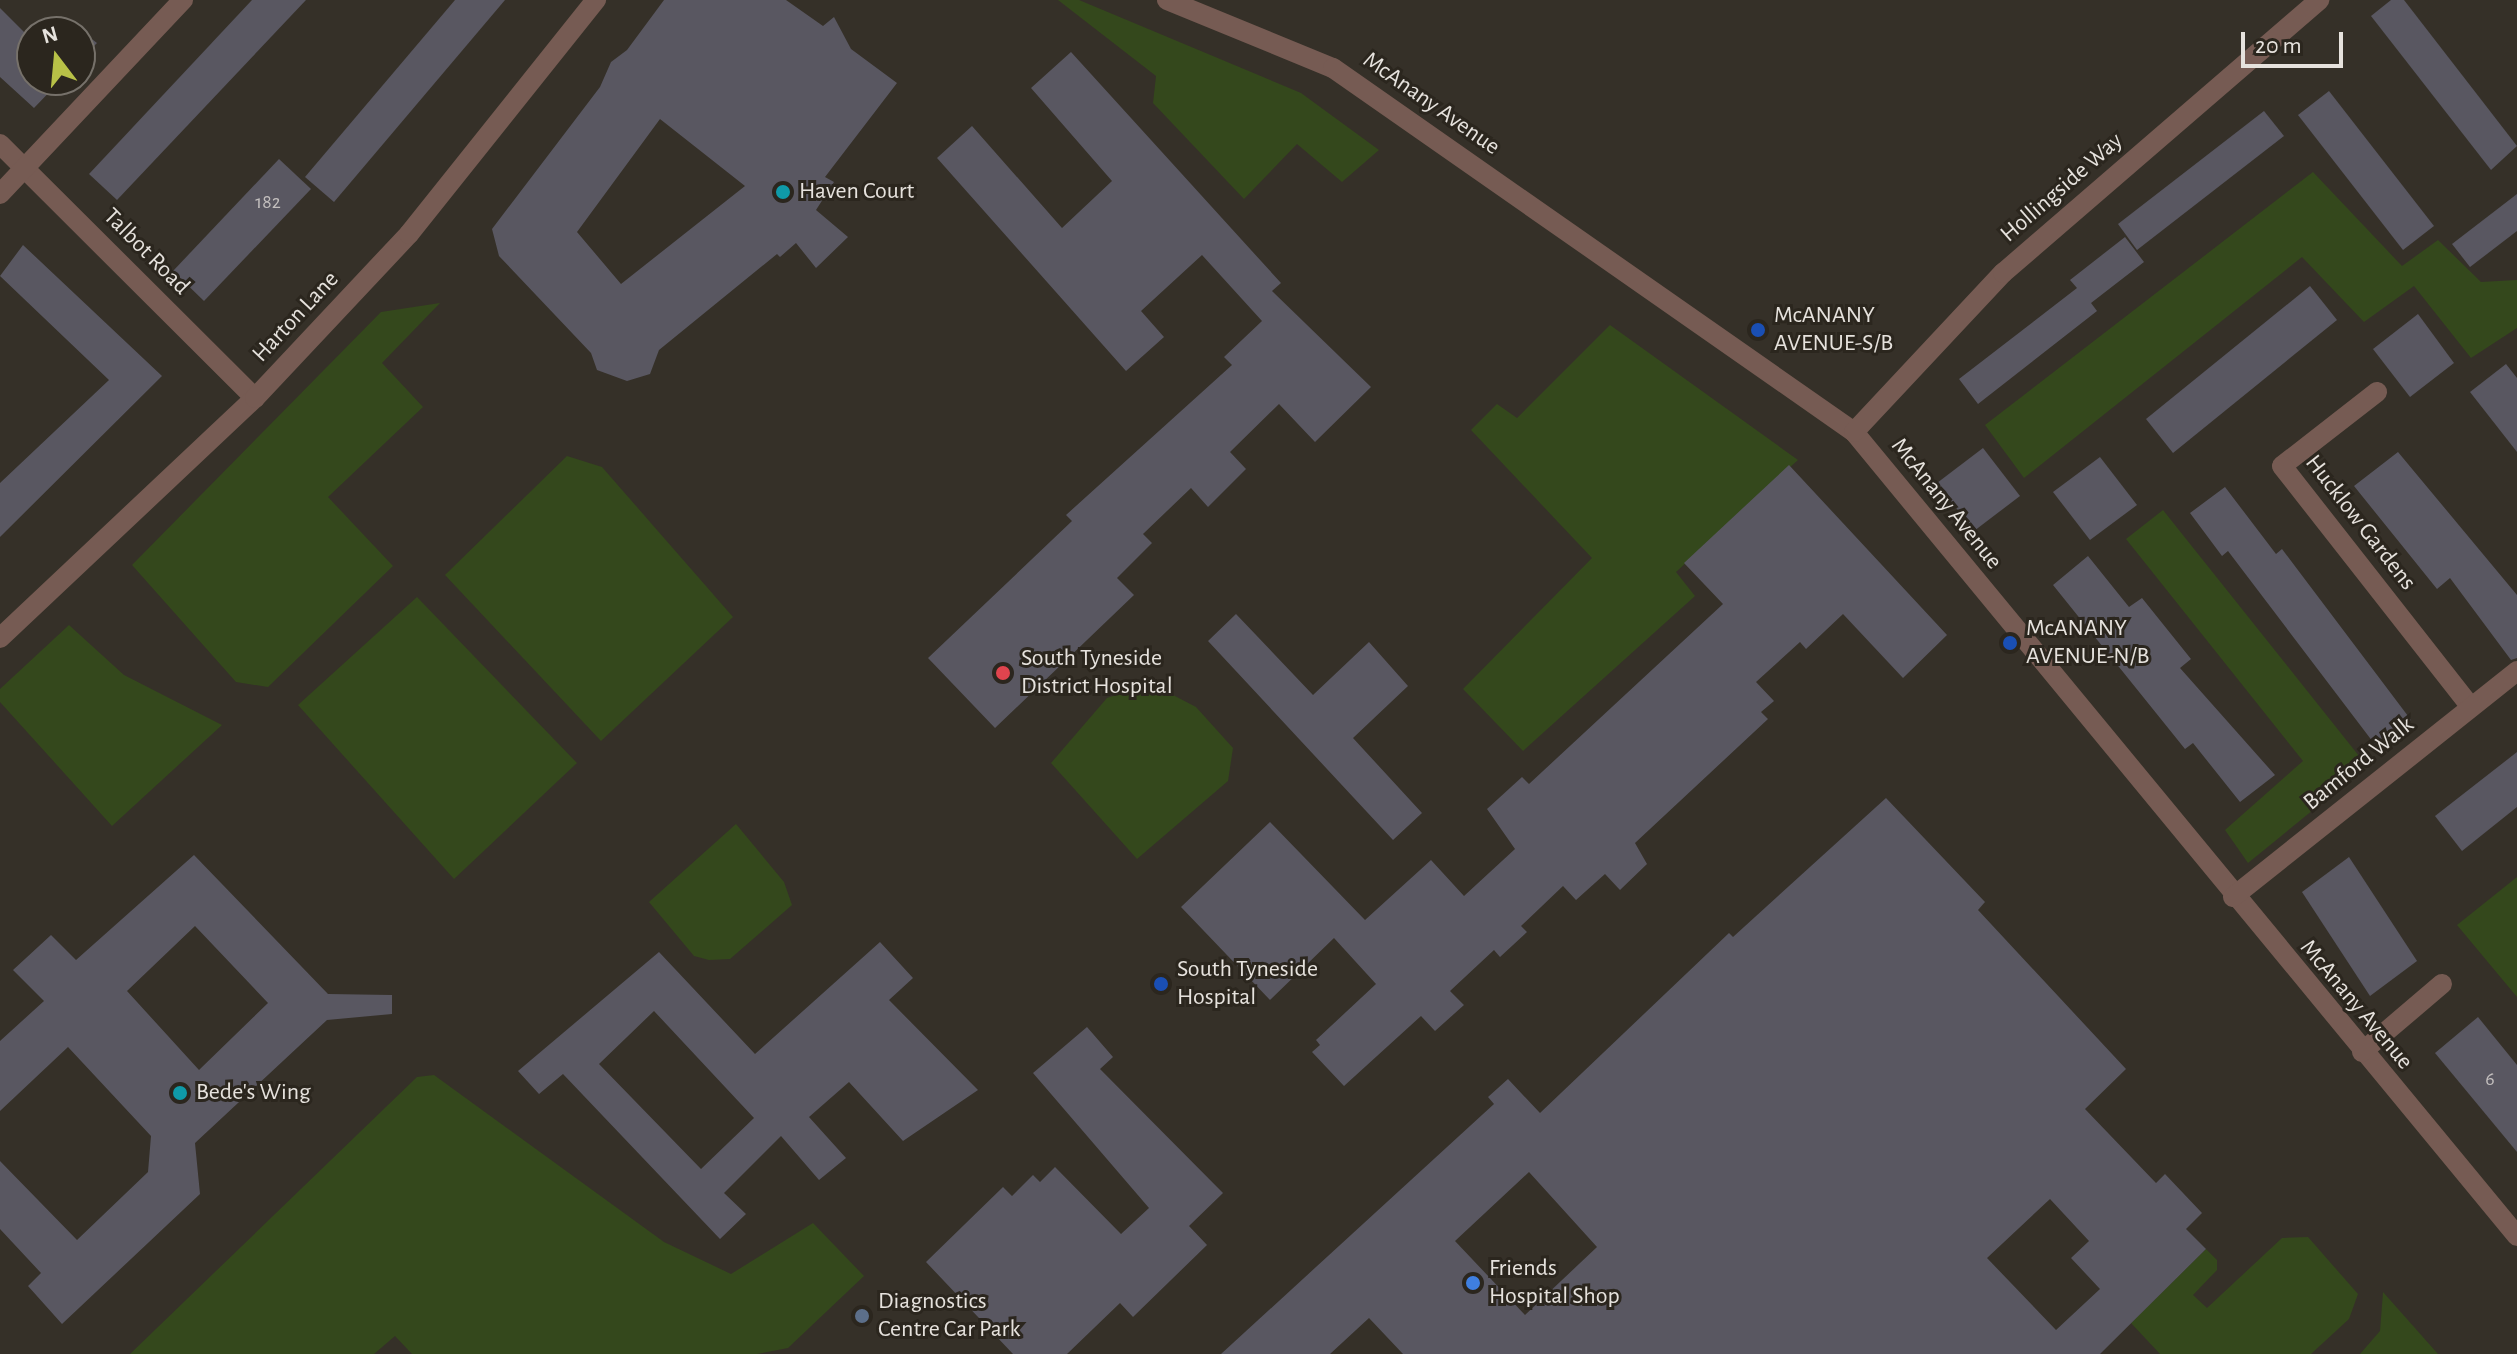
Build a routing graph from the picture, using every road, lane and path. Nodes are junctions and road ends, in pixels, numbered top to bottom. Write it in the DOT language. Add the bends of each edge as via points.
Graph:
graph roads {
  1 [pos="183,0"];
  2 [pos="596,0"];
  3 [pos="1167,0"];
  4 [pos="2319,0"];
  5 [pos="0,144"];
  6 [pos="26,169"];
  7 [pos="0,194"];
  8 [pos="2377,392"];
  9 [pos="255,398"];
  10 [pos="1854,432"];
  11 [pos="0,638"];
  12 [pos="2517,671"];
  13 [pos="2471,707"];
  14 [pos="2233,897"];
  15 [pos="2442,984"];
  16 [pos="2362,1052"];
  17 [pos="2517,1236"];
  1 -- 6 [label="street"];
  2 -- 9 [label="street, Harton Lane" via="419,223"];
  3 -- 10 [label="street, McAnany Avenue" via="1333,68"];
  4 -- 10 [label="street, Hollingside Way" via="2003,273"];
  5 -- 6 [label="street, Talbot Road"];
  6 -- 7 [label="street"];
  6 -- 9 [label="street, Talbot Road"];
  8 -- 13 [label="street, Hucklow Gardens" via="2282,466"];
  9 -- 11 [label="street, Harton Lane"];
  10 -- 14 [label="street, McAnany Avenue"];
  12 -- 13 [label="street, Bamford Walk"];
  13 -- 14 [label="street, Bamford Walk"];
  14 -- 16 [label="street, McAnany Avenue"];
  15 -- 16 [label="street"];
  16 -- 17 [label="street, McAnany Avenue"];
}
